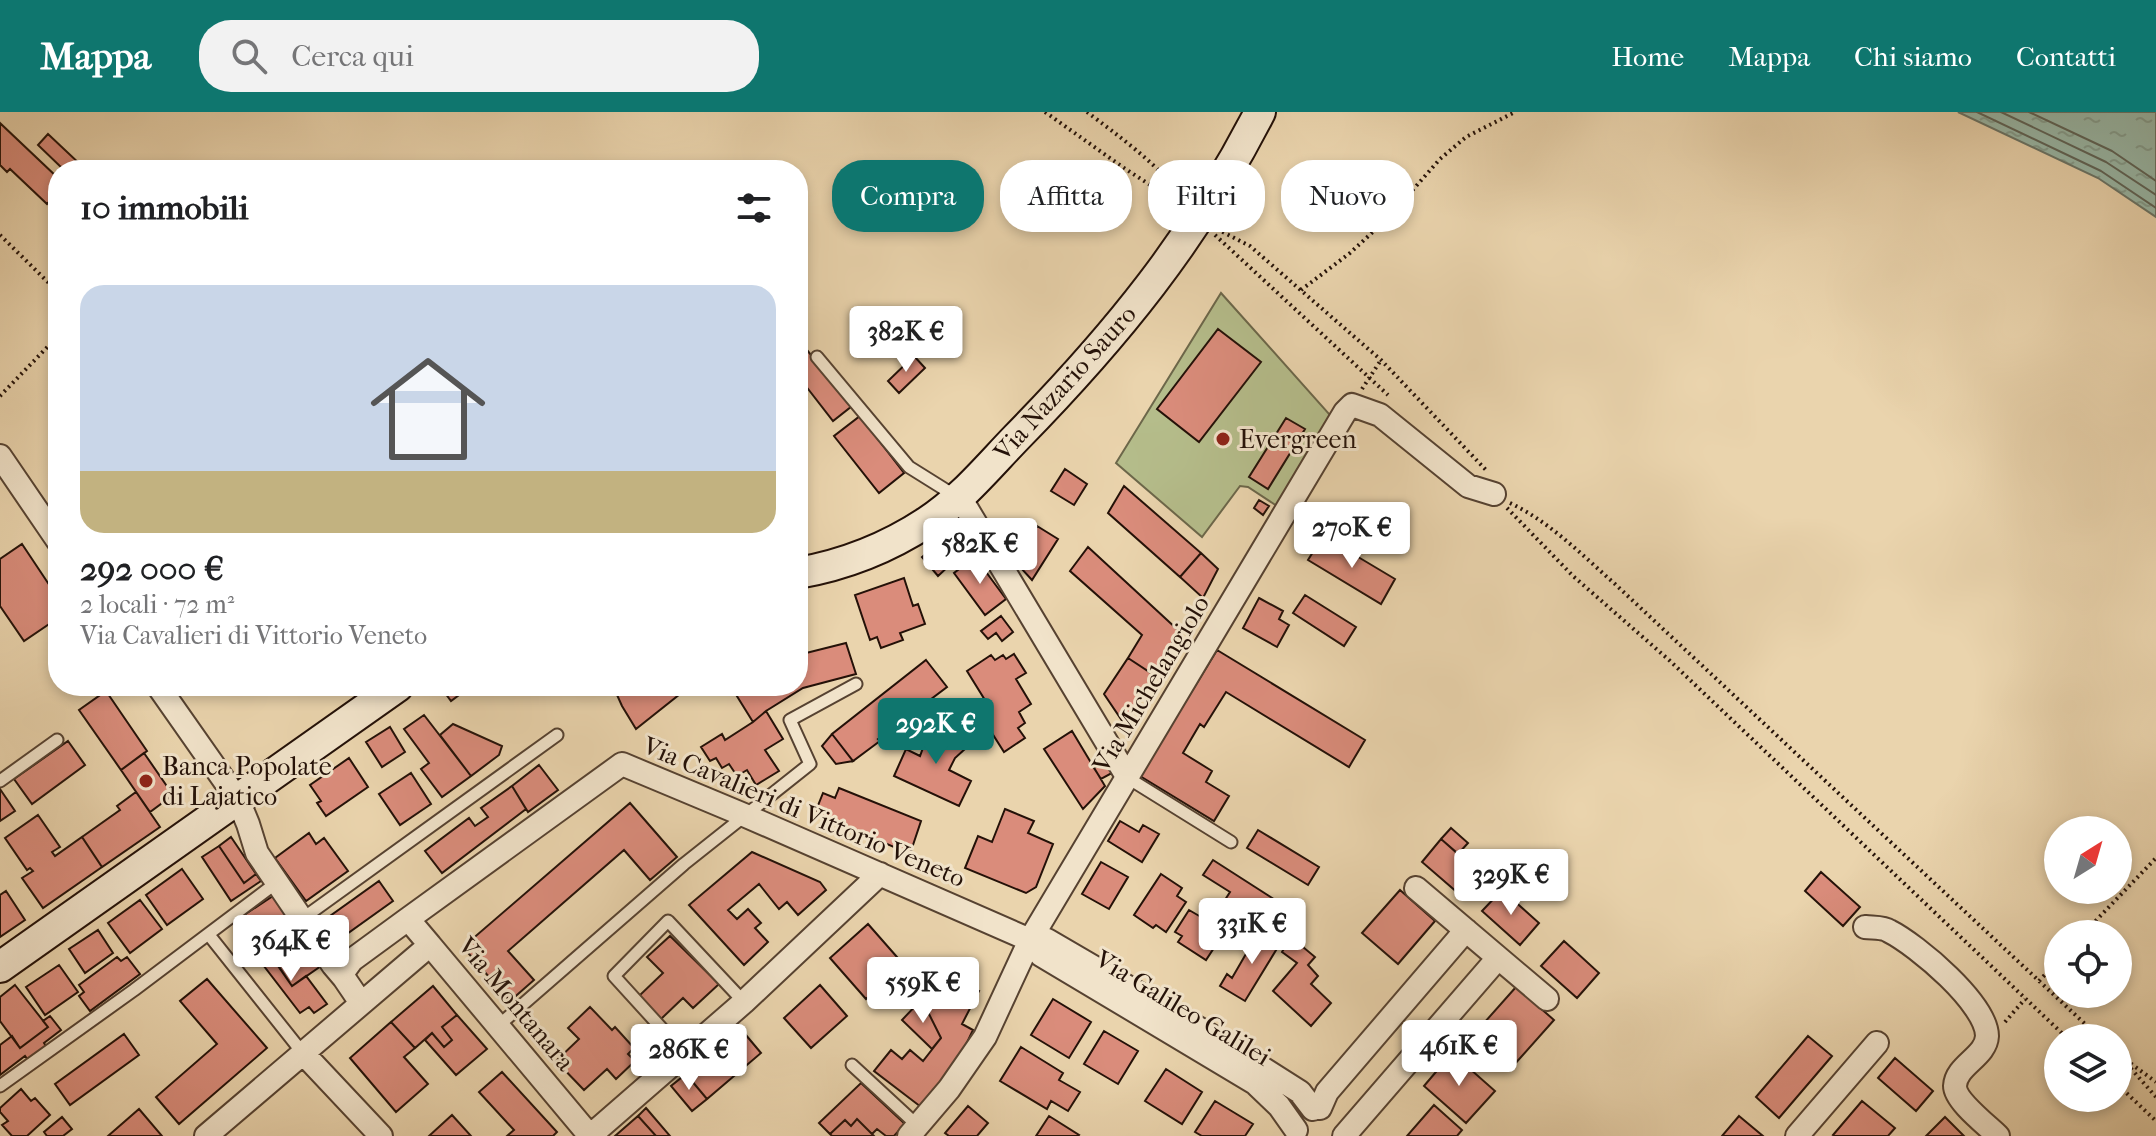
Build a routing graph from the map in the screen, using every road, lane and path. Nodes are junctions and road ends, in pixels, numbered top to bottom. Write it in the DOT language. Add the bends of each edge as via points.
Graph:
graph roads {
  1 [pos="1045,112"];
  2 [pos="1087,112"];
  3 [pos="1260,112"];
  4 [pos="1515,112"];
  5 [pos="1228,160"];
  6 [pos="1148,163"];
  7 [pos="1148,184"];
  8 [pos="1183,232"];
  9 [pos="1213,232"];
  10 [pos="1225,232"];
  11 [pos="0,235"];
  12 [pos="48,282"];
  13 [pos="1301,290"];
  14 [pos="48,346"];
  15 [pos="817,357"];
  16 [pos="1381,360"];
  17 [pos="1370,377"];
  18 [pos="0,396"];
  19 [pos="1390,396"];
  20 [pos="0,457"];
  21 [pos="1494,494"];
  22 [pos="962,503"];
  23 [pos="48,527"];
  24 [pos="808,571"];
  25 [pos="856,684"];
  26 [pos="165,696"];
  27 [pos="384,696"];
  28 [pos="557,735"];
  29 [pos="57,740"];
  30 [pos="1128,778"];
  31 [pos="0,781"];
  32 [pos="238,800"];
  33 [pos="744,815"];
  34 [pos="1231,842"];
  35 [pos="2156,858"];
  36 [pos="880,874"];
  37 [pos="276,883"];
  38 [pos="1416,888"];
  39 [pos="302,919"];
  40 [pos="408,919"];
  41 [pos="2096,920"];
  42 [pos="1865,927"];
  43 [pos="1466,930"];
  44 [pos="209,935"];
  45 [pos="1030,940"];
  46 [pos="430,945"];
  47 [pos="1498,958"];
  48 [pos="0,967"];
  49 [pos="2044,976"];
  50 [pos="344,978"];
  51 [pos="2039,981"];
  52 [pos="1547,999"];
  53 [pos="2025,999"];
  54 [pos="744,1002"];
  55 [pos="361,1003"];
  56 [pos="2052,1024"];
  57 [pos="2085,1024"];
  58 [pos="498,1026"];
  59 [pos="1987,1034"];
  60 [pos="1877,1043"];
  61 [pos="302,1052"];
  62 [pos="685,1054"];
  63 [pos="852,1065"];
  64 [pos="2132,1065"];
  65 [pos="2132,1070"];
  66 [pos="2156,1082"];
  67 [pos="0,1086"];
  68 [pos="2156,1097"];
  69 [pos="2132,1098"];
  70 [pos="1316,1108"];
  71 [pos="2156,1121"];
  72 [pos="916,1132"];
  73 [pos="1297,1133"];
  74 [pos="206,1136"];
  75 [pos="381,1136"];
  76 [pos="590,1136"];
  77 [pos="1343,1136"];
  78 [pos="1797,1136"];
  79 [pos="1998,1136"];
  1 -- 7 [label="path"];
  2 -- 6 [label="path"];
  3 -- 5 [label="main road, Via Nazario Sauro"];
  4 -- 13 [label="path" via="1466,137 1388,218"];
  8 -- 22 [label="main road, Via Nazario Sauro" via="1156,280 1102,347"];
  9 -- 17 [label="path"];
  10 -- 13 [label="path" via="1250,246"];
  11 -- 12 [label="path"];
  13 -- 16 [label="path"];
  14 -- 18 [label="path"];
  15 -- 22 [label="lane" via="909,467"];
  16 -- 17 [label="path"];
  16 -- 21 [label="path" via="1489,473"];
  17 -- 19 [label="path"];
  20 -- 23 [label="street"];
  21 -- 30 [label="street, Via Michelangiolo" via="1468,486 1380,415 1352,405"];
  21 -- 51 [label="path" via="1557,534 1615,584"];
  21 -- 53 [label="path" via="1573,576"];
  22 -- 24 [label="main road, Via Nazario Sauro" via="880,548"];
  22 -- 30 [label="street"];
  25 -- 33 [label="lane" via="790,720 810,764"];
  26 -- 32 [label="street"];
  27 -- 32 [label="main road"];
  28 -- 39 [label="lane"];
  29 -- 31 [label="lane"];
  30 -- 34 [label="lane"];
  30 -- 45 [label="street, Via Michelangiolo"];
  32 -- 37 [label="street" via="257,853"];
  32 -- 48 [label="main road"];
  33 -- 36 [label="street, Via Cavalieri di Vittorio Veneto"];
  33 -- 40 [label="street, Via Cavalieri di Vittorio Veneto" via="622,764"];
  33 -- 58 [label="lane"];
  35 -- 41 [label="path"];
  36 -- 45 [label="street, Via Cavalieri di Vittorio Veneto"];
  36 -- 54 [label="street, Via Montanara"];
  37 -- 39 [label="street"];
  37 -- 44 [label="lane"];
  38 -- 43 [label="street"];
  39 -- 50 [label="street"];
  40 -- 46 [label="street"];
  40 -- 50 [label="street, Via Cavalieri di Vittorio Veneto" via="352,960"];
  42 -- 59 [label="street" via="1887,929 1931,960 1982,1015"];
  43 -- 47 [label="street"];
  43 -- 70 [label="street, Via Galileo Galilei"];
  44 -- 61 [label="lane"];
  44 -- 67 [label="lane"];
  45 -- 70 [label="street, Via Galileo Galilei" via="1047,940 1210,1035 1300,1092"];
  45 -- 72 [label="street, Via Michelangiolo" via="985,1037"];
  45 -- 73 [label="street, Via Galileo Galilei" via="1041,955 1255,1083"];
  46 -- 55 [label="street"];
  46 -- 58 [label="street, Via Montanara"];
  47 -- 52 [label="street"];
  47 -- 77 [label="street, Via Galileo Galilei"];
  49 -- 51 [label="path"];
  50 -- 55 [label="street"];
  51 -- 57 [label="path"];
  53 -- 56 [label="path"];
  53 -- 59 [label="path" via="1998,1030"];
  54 -- 62 [label="street, Via Montanara"];
  54 -- 62 [label="lane" via="668,921 614,976"];
  55 -- 61 [label="street"];
  58 -- 76 [label="street, Via Montanara"];
  59 -- 79 [label="street" via="1985,1046 1955,1088"];
  60 -- 78 [label="street"];
  61 -- 74 [label="street"];
  61 -- 75 [label="street"];
  62 -- 76 [label="street, Via Montanara"];
  63 -- 72 [label="lane"];
  64 -- 66 [label="path"];
  65 -- 68 [label="path"];
  69 -- 71 [label="path"];
  70 -- 73 [label="street, Via Galileo Galilei" via="1301,1117"];
  70 -- 77 [label="street, Via Galileo Galilei" via="1337,1117"];
}
